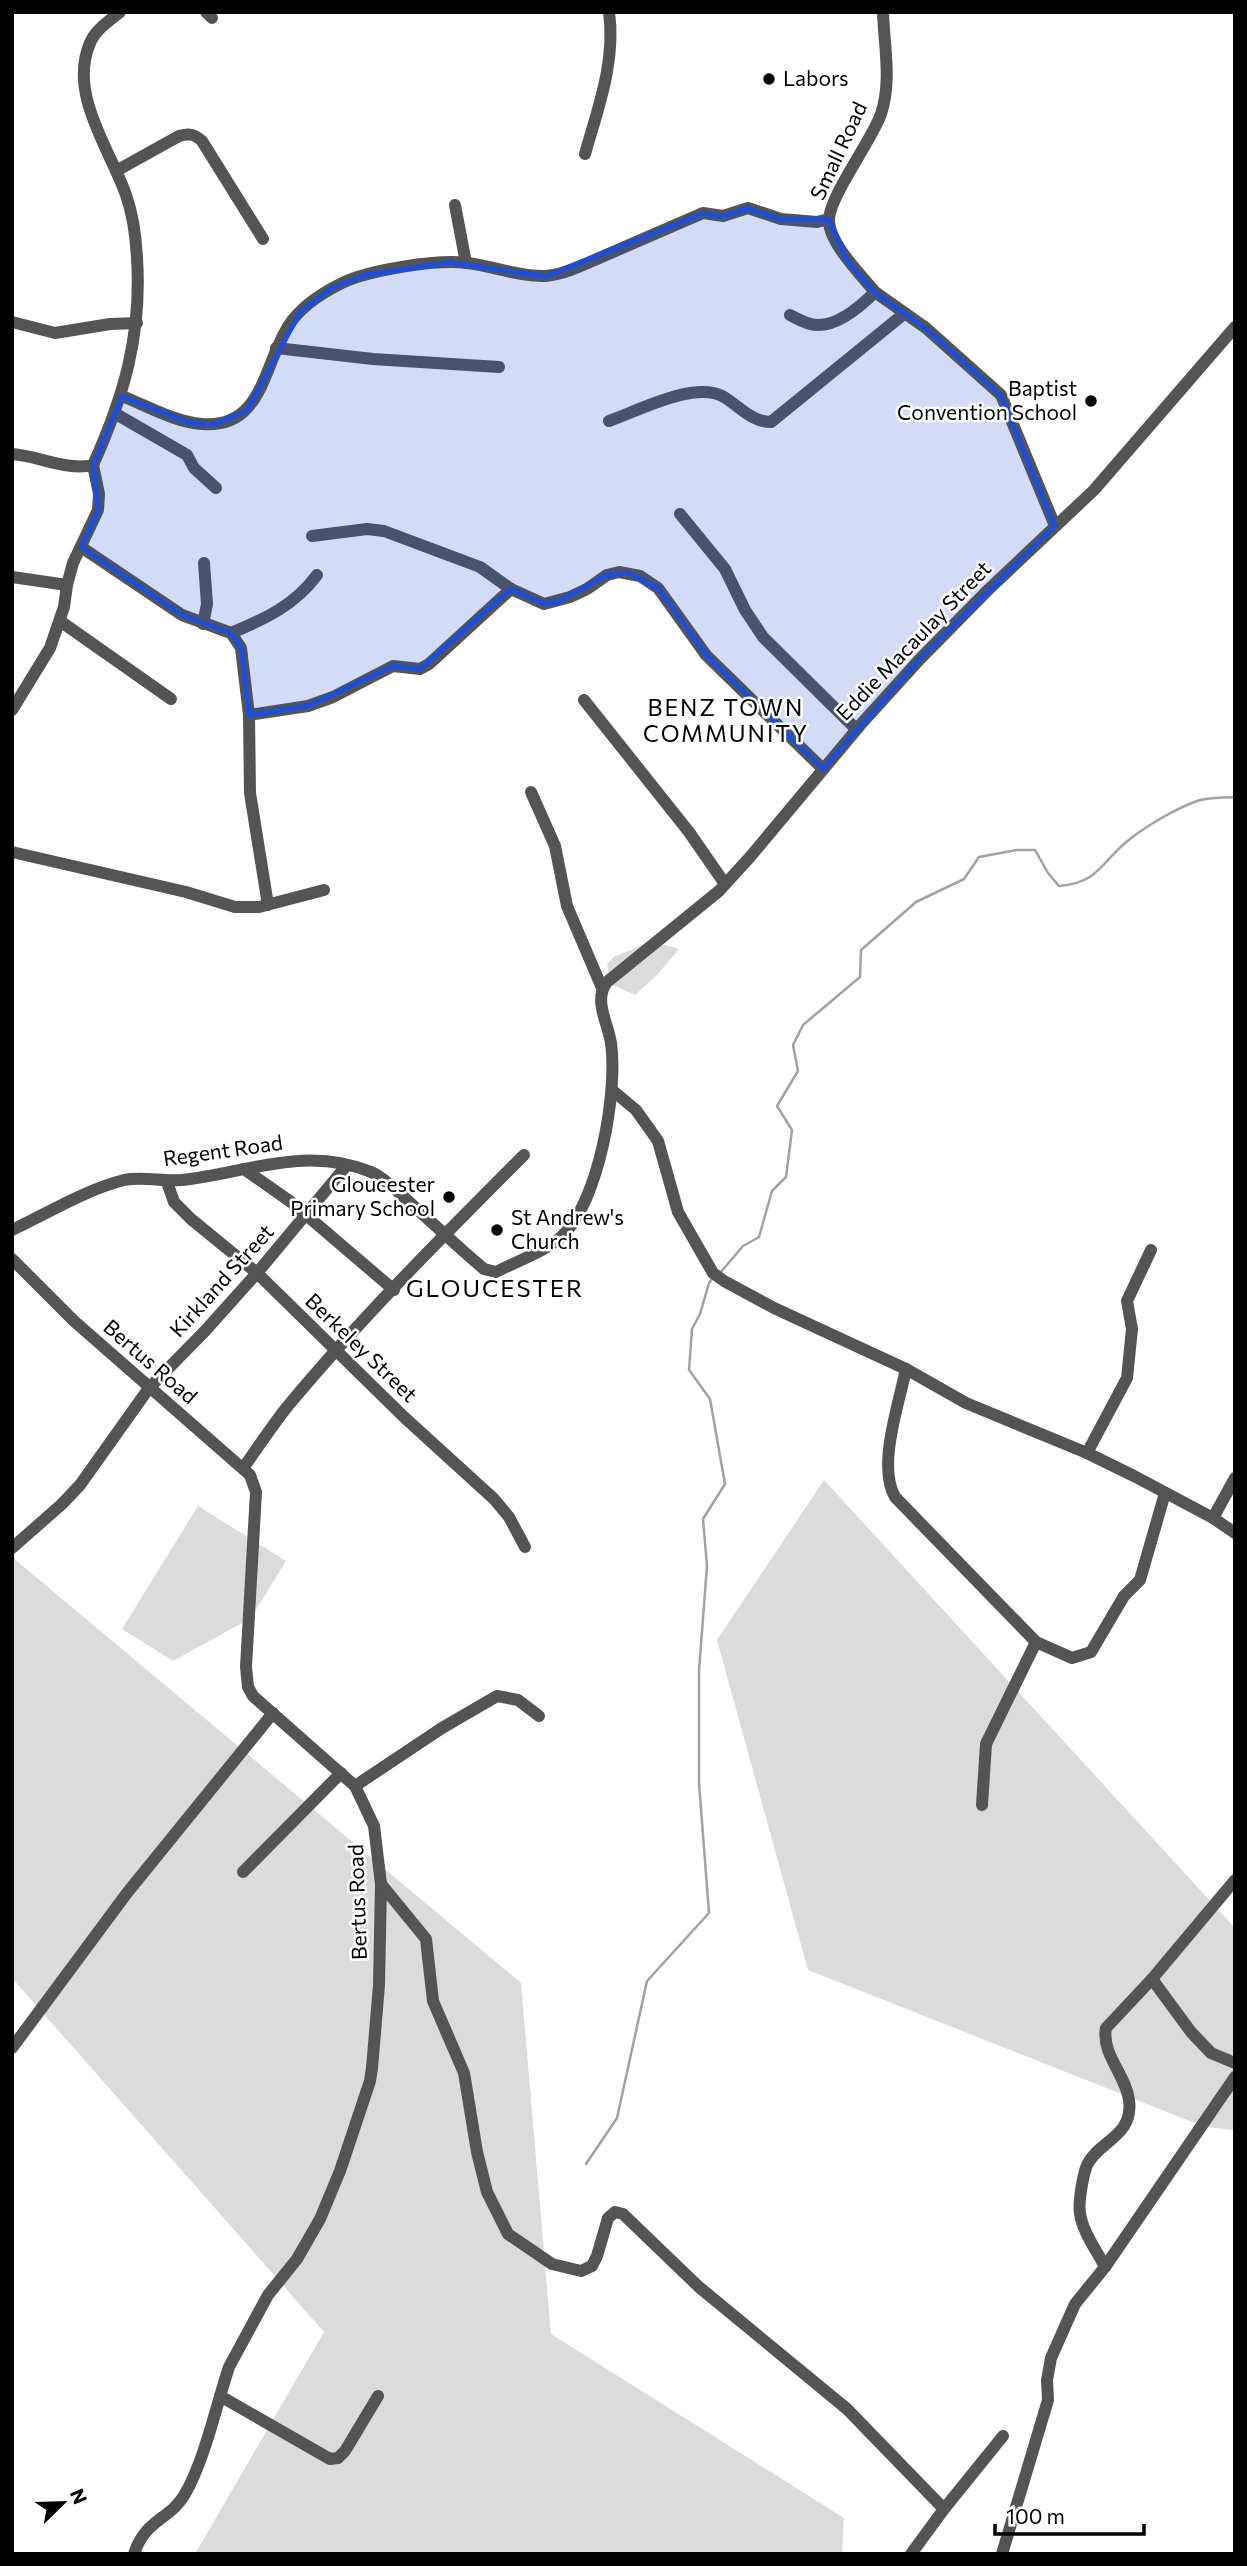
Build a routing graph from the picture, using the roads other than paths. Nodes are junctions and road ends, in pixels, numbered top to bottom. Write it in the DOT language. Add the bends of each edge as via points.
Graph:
graph roads {
  1 [pos="120,12"];
  2 [pos="609,12"];
  3 [pos="883,12"];
  4 [pos="585,154"];
  5 [pos="116,171"];
  6 [pos="455,205"];
  7 [pos="828,219"];
  8 [pos="263,239"];
  9 [pos="466,263"];
  10 [pos="876,292"];
  11 [pos="905,313"];
  12 [pos="790,315"];
  13 [pos="12,322"];
  14 [pos="137,323"];
  15 [pos="1235,327"];
  16 [pos="276,348"];
  17 [pos="499,367"];
  18 [pos="122,396"];
  19 [pos="116,414"];
  20 [pos="609,421"];
  21 [pos="12,454"];
  22 [pos="93,465"];
  23 [pos="216,488"];
  24 [pos="680,514"];
  25 [pos="1055,526"];
  26 [pos="312,536"];
  27 [pos="81,547"];
  28 [pos="204,563"];
  29 [pos="317,575"];
  30 [pos="12,578"];
  31 [pos="66,585"];
  32 [pos="511,589"];
  33 [pos="60,621"];
  34 [pos="203,624"];
  35 [pos="231,634"];
  36 [pos="171,699"];
  37 [pos="584,700"];
  38 [pos="12,710"];
  39 [pos="249,715"];
  40 [pos="856,729"];
  41 [pos="823,769"];
  42 [pos="531,792"];
  43 [pos="12,852"];
  44 [pos="725,884"];
  45 [pos="324,890"];
  46 [pos="268,905"];
  47 [pos="602,988"];
  48 [pos="612,1090"];
  49 [pos="524,1155"];
  50 [pos="347,1165"];
  51 [pos="244,1169"];
  52 [pos="167,1182"];
  53 [pos="307,1216"];
  54 [pos="12,1230"];
  55 [pos="444,1235"];
  56 [pos="1151,1250"];
  57 [pos="12,1259"];
  58 [pos="257,1273"];
  59 [pos="394,1290"];
  60 [pos="336,1351"];
  61 [pos="906,1369"];
  62 [pos="149,1388"];
  63 [pos="1087,1452"];
  64 [pos="244,1467"];
  65 [pos="1235,1478"];
  66 [pos="1165,1493"];
  67 [pos="1213,1518"];
  68 [pos="1235,1534"];
  69 [pos="525,1547"];
  70 [pos="12,1548"];
  71 [pos="1036,1642"];
  72 [pos="273,1713"];
  73 [pos="539,1716"];
  74 [pos="341,1773"];
  75 [pos="355,1786"];
  76 [pos="982,1805"];
  77 [pos="243,1872"];
  78 [pos="1235,1880"];
  79 [pos="381,1884"];
  80 [pos="1152,1979"];
  81 [pos="12,2048"];
  82 [pos="1235,2063"];
  83 [pos="1235,2077"];
  84 [pos="1105,2267"];
  85 [pos="220,2396"];
  86 [pos="378,2396"];
  87 [pos="1003,2436"];
  88 [pos="944,2509"];
  89 [pos="134,2554"];
  90 [pos="911,2554"];
  91 [pos="1002,2554"];
  1 -- 5 [label="street" via="90,43 85,76 90,111"];
  2 -- 4 [label="street" via="604,89"];
  3 -- 7 [label="street, Small Road" via="886,85 881,112"];
  5 -- 8 [label="street" via="179,136 195,135"];
  5 -- 14 [label="street" via="133,227"];
  6 -- 9 [label="street"];
  7 -- 9 [label="street" via="781,219 748,208 723,216 704,213 546,276"];
  7 -- 10 [label="street, Small Road" via="847,260"];
  9 -- 16 [label="street" via="431,264 346,281 300,312"];
  10 -- 11 [label="street, Small Road"];
  10 -- 12 [label="street" via="853,311 818,326"];
  11 -- 20 [label="street" via="771,422 754,419 721,395 705,390"];
  11 -- 25 [label="street, Small Road" via="1001,395"];
  13 -- 14 [label="street" via="55,333"];
  14 -- 18 [label="street"];
  15 -- 25 [label="street, Eddie Macaulay Street" via="1094,490"];
  16 -- 17 [label="street"];
  16 -- 18 [label="street" via="255,398 239,417 228,422 189,422"];
  18 -- 19 [label="street"];
  19 -- 22 [label="street"];
  19 -- 23 [label="street" via="187,456"];
  21 -- 22 [label="street" via="67,466"];
  22 -- 27 [label="street" via="98,510"];
  24 -- 40 [label="street" via="725,569 763,637"];
  25 -- 40 [label="street, Eddie Macaulay Street"];
  26 -- 32 [label="street" via="384,531 480,566"];
  27 -- 31 [label="street"];
  27 -- 34 [label="street" via="182,615"];
  28 -- 34 [label="street" via="207,604"];
  29 -- 35 [label="street" via="276,614"];
  30 -- 31 [label="street"];
  31 -- 33 [label="street"];
  32 -- 39 [label="street" via="420,669 393,666 308,706"];
  32 -- 41 [label="street" via="544,604 570,597 618,572 649,581 706,655"];
  33 -- 36 [label="street"];
  33 -- 38 [label="street" via="43,661"];
  34 -- 35 [label="street"];
  35 -- 39 [label="street" via="240,648"];
  37 -- 44 [label="street" via="690,832"];
  39 -- 46 [label="street" via="250,793"];
  40 -- 41 [label="street, Eddie Macaulay Street"];
  41 -- 44 [label="street, Eddie Macaulay Street"];
  42 -- 47 [label="street" via="555,846 567,906"];
  43 -- 46 [label="street" via="234,907"];
  44 -- 47 [label="street, Eddie Macaulay Street"];
  45 -- 46 [label="street"];
  47 -- 48 [label="street" via="613,1056"];
  48 -- 55 [label="street" via="604,1140 584,1204 560,1239 489,1272"];
  48 -- 61 [label="street" via="636,1110 658,1141 678,1212 718,1277"];
  49 -- 55 [label="street"];
  50 -- 51 [label="street, Regent Road" via="290,1161"];
  50 -- 53 [label="street, Kirkland Street"];
  50 -- 55 [label="street, Regent Road" via="385,1181"];
  51 -- 52 [label="street, Regent Road"];
  51 -- 53 [label="street"];
  52 -- 54 [label="street, Regent Road" via="127,1180"];
  52 -- 58 [label="street, Berkeley Street" via="179,1208"];
  53 -- 58 [label="street, Kirkland Street"];
  53 -- 59 [label="street"];
  55 -- 59 [label="street"];
  56 -- 63 [label="street" via="1127,1301 1132,1329 1127,1378"];
  57 -- 62 [label="street, Bertus Road"];
  58 -- 60 [label="street, Berkeley Street"];
  58 -- 62 [label="street, Kirkland Street"];
  59 -- 60 [label="street"];
  60 -- 64 [label="street"];
  60 -- 69 [label="street, Berkeley Street" via="494,1499"];
  61 -- 63 [label="street" via="967,1404"];
  61 -- 71 [label="street" via="886,1465 889,1486"];
  62 -- 64 [label="street, Bertus Road"];
  62 -- 70 [label="street, Kirkland Street" via="80,1485"];
  63 -- 66 [label="street"];
  64 -- 72 [label="street, Bertus Road" via="256,1492 246,1677 253,1696"];
  65 -- 67 [label="street"];
  66 -- 67 [label="street"];
  66 -- 71 [label="street" via="1140,1580 1124,1596 1091,1652 1072,1658"];
  67 -- 68 [label="street"];
  71 -- 76 [label="street" via="986,1744"];
  72 -- 74 [label="street, Bertus Road"];
  72 -- 81 [label="street" via="127,1892"];
  73 -- 75 [label="street" via="518,1700 497,1696"];
  74 -- 75 [label="street, Bertus Road"];
  74 -- 77 [label="street"];
  75 -- 79 [label="street, Bertus Road" via="374,1826"];
  78 -- 80 [label="street"];
  79 -- 85 [label="street, Bertus Road" via="380,1985 370,2081 320,2219 236,2351"];
  79 -- 88 [label="street" via="426,1939 433,2001 464,2073 487,2192 508,2234 551,2264 581,2271 592,2266 608,2218 623,2214 699,2287 847,2409"];
  80 -- 82 [label="street" via="1191,2032 1212,2053"];
  80 -- 84 [label="street" via="1106,2028 1105,2037 1129,2099 1128,2120 1088,2164 1079,2205"];
  83 -- 84 [label="street"];
  84 -- 91 [label="street" via="1075,2304 1051,2358 1048,2400"];
  85 -- 86 [label="street" via="330,2459 345,2451"];
  85 -- 89 [label="street, Bertus Road" via="185,2495 143,2532"];
  87 -- 88 [label="street"];
  88 -- 90 [label="street"];
}
